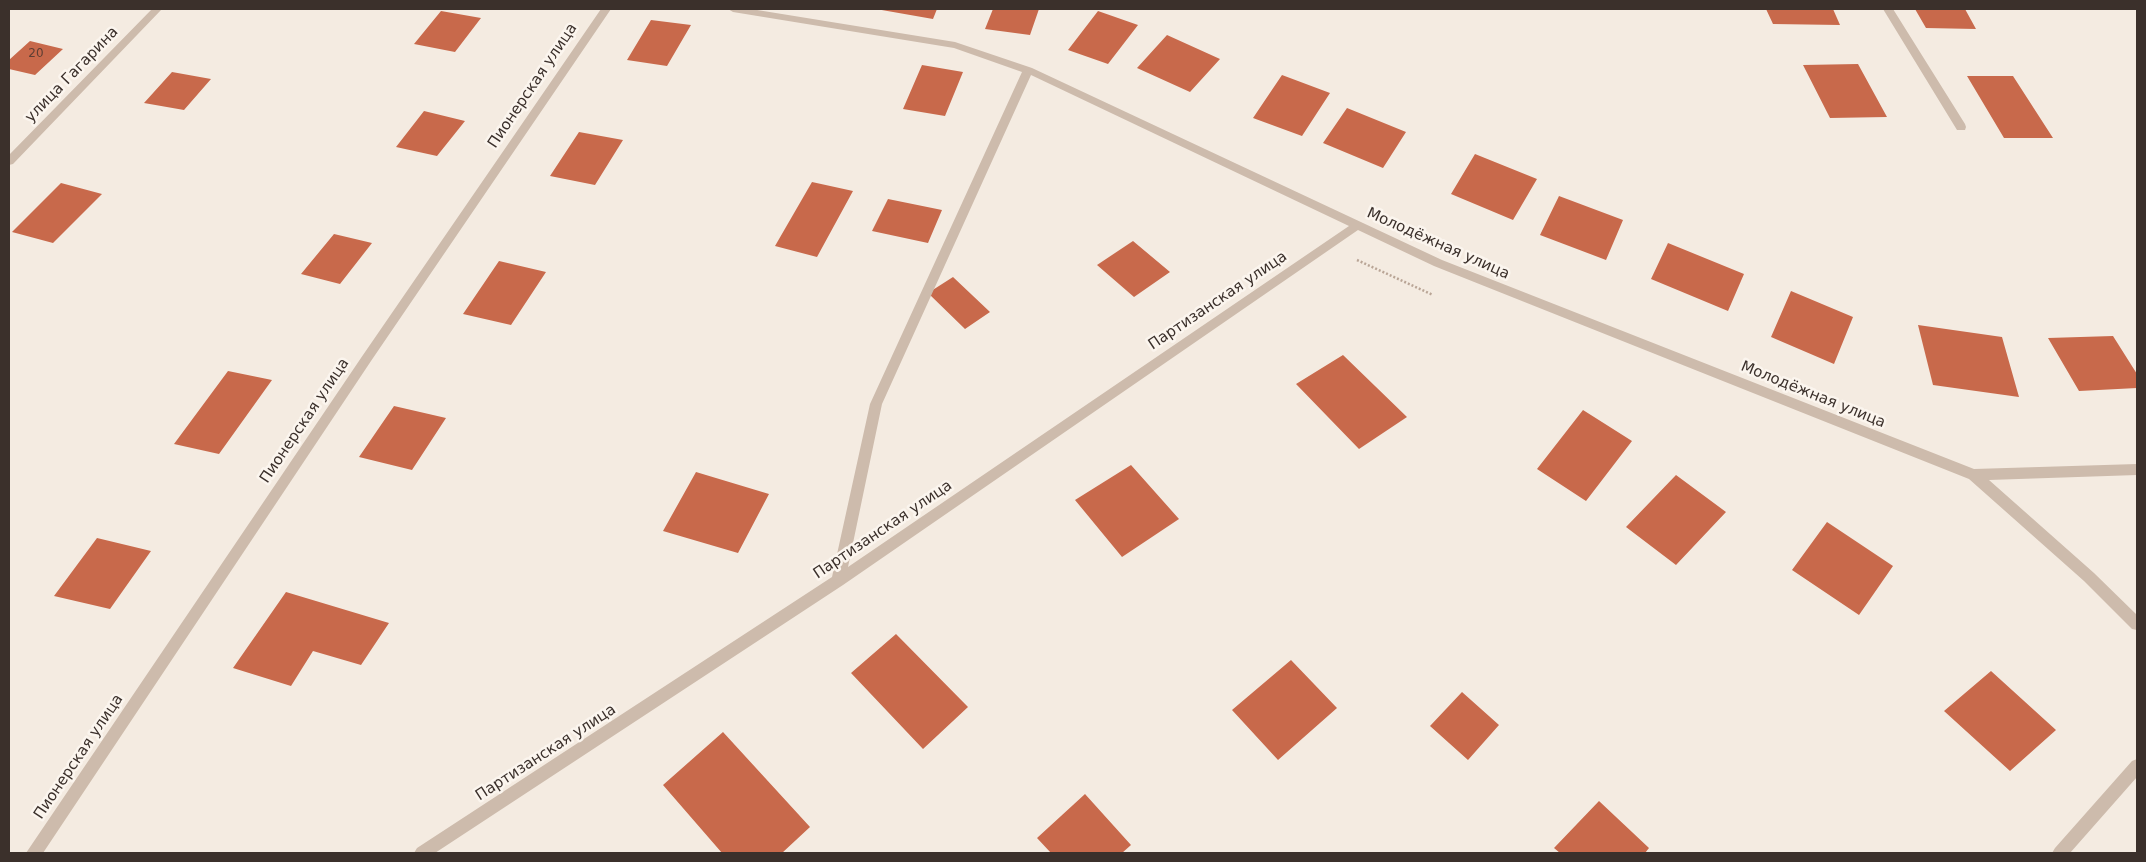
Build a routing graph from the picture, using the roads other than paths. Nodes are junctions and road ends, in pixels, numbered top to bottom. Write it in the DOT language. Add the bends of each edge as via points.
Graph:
graph roads {
  1 [pos="157,9"];
  2 [pos="606,9"];
  3 [pos="733,9"];
  4 [pos="1888,9"];
  5 [pos="801,14"];
  6 [pos="1028,70"];
  7 [pos="1961,127"];
  8 [pos="9,161"];
  9 [pos="1358,226"];
  10 [pos="2137,469"];
  11 [pos="1974,475"];
  12 [pos="838,581"];
  13 [pos="2137,624"];
  14 [pos="2137,766"];
  15 [pos="34,853"];
  16 [pos="422,853"];
  17 [pos="2060,853"];
  1 -- 8 [label="street, улица Гагарина"];
  2 -- 15 [label="street, Пионерская улица" via="361,366"];
  3 -- 5 [label="street, Молодёжная улица"];
  4 -- 7 [label="street"];
  5 -- 6 [label="street, Молодёжная улица" via="955,45"];
  6 -- 9 [label="street, Молодёжная улица"];
  6 -- 12 [label="street" via="876,404"];
  9 -- 11 [label="street, Молодёжная улица" via="1438,263"];
  9 -- 12 [label="street, Партизанская улица"];
  10 -- 11 [label="street, Молодёжная улица"];
  11 -- 13 [label="street"];
  12 -- 16 [label="street, Партизанская улица"];
  14 -- 17 [label="street"];
}
